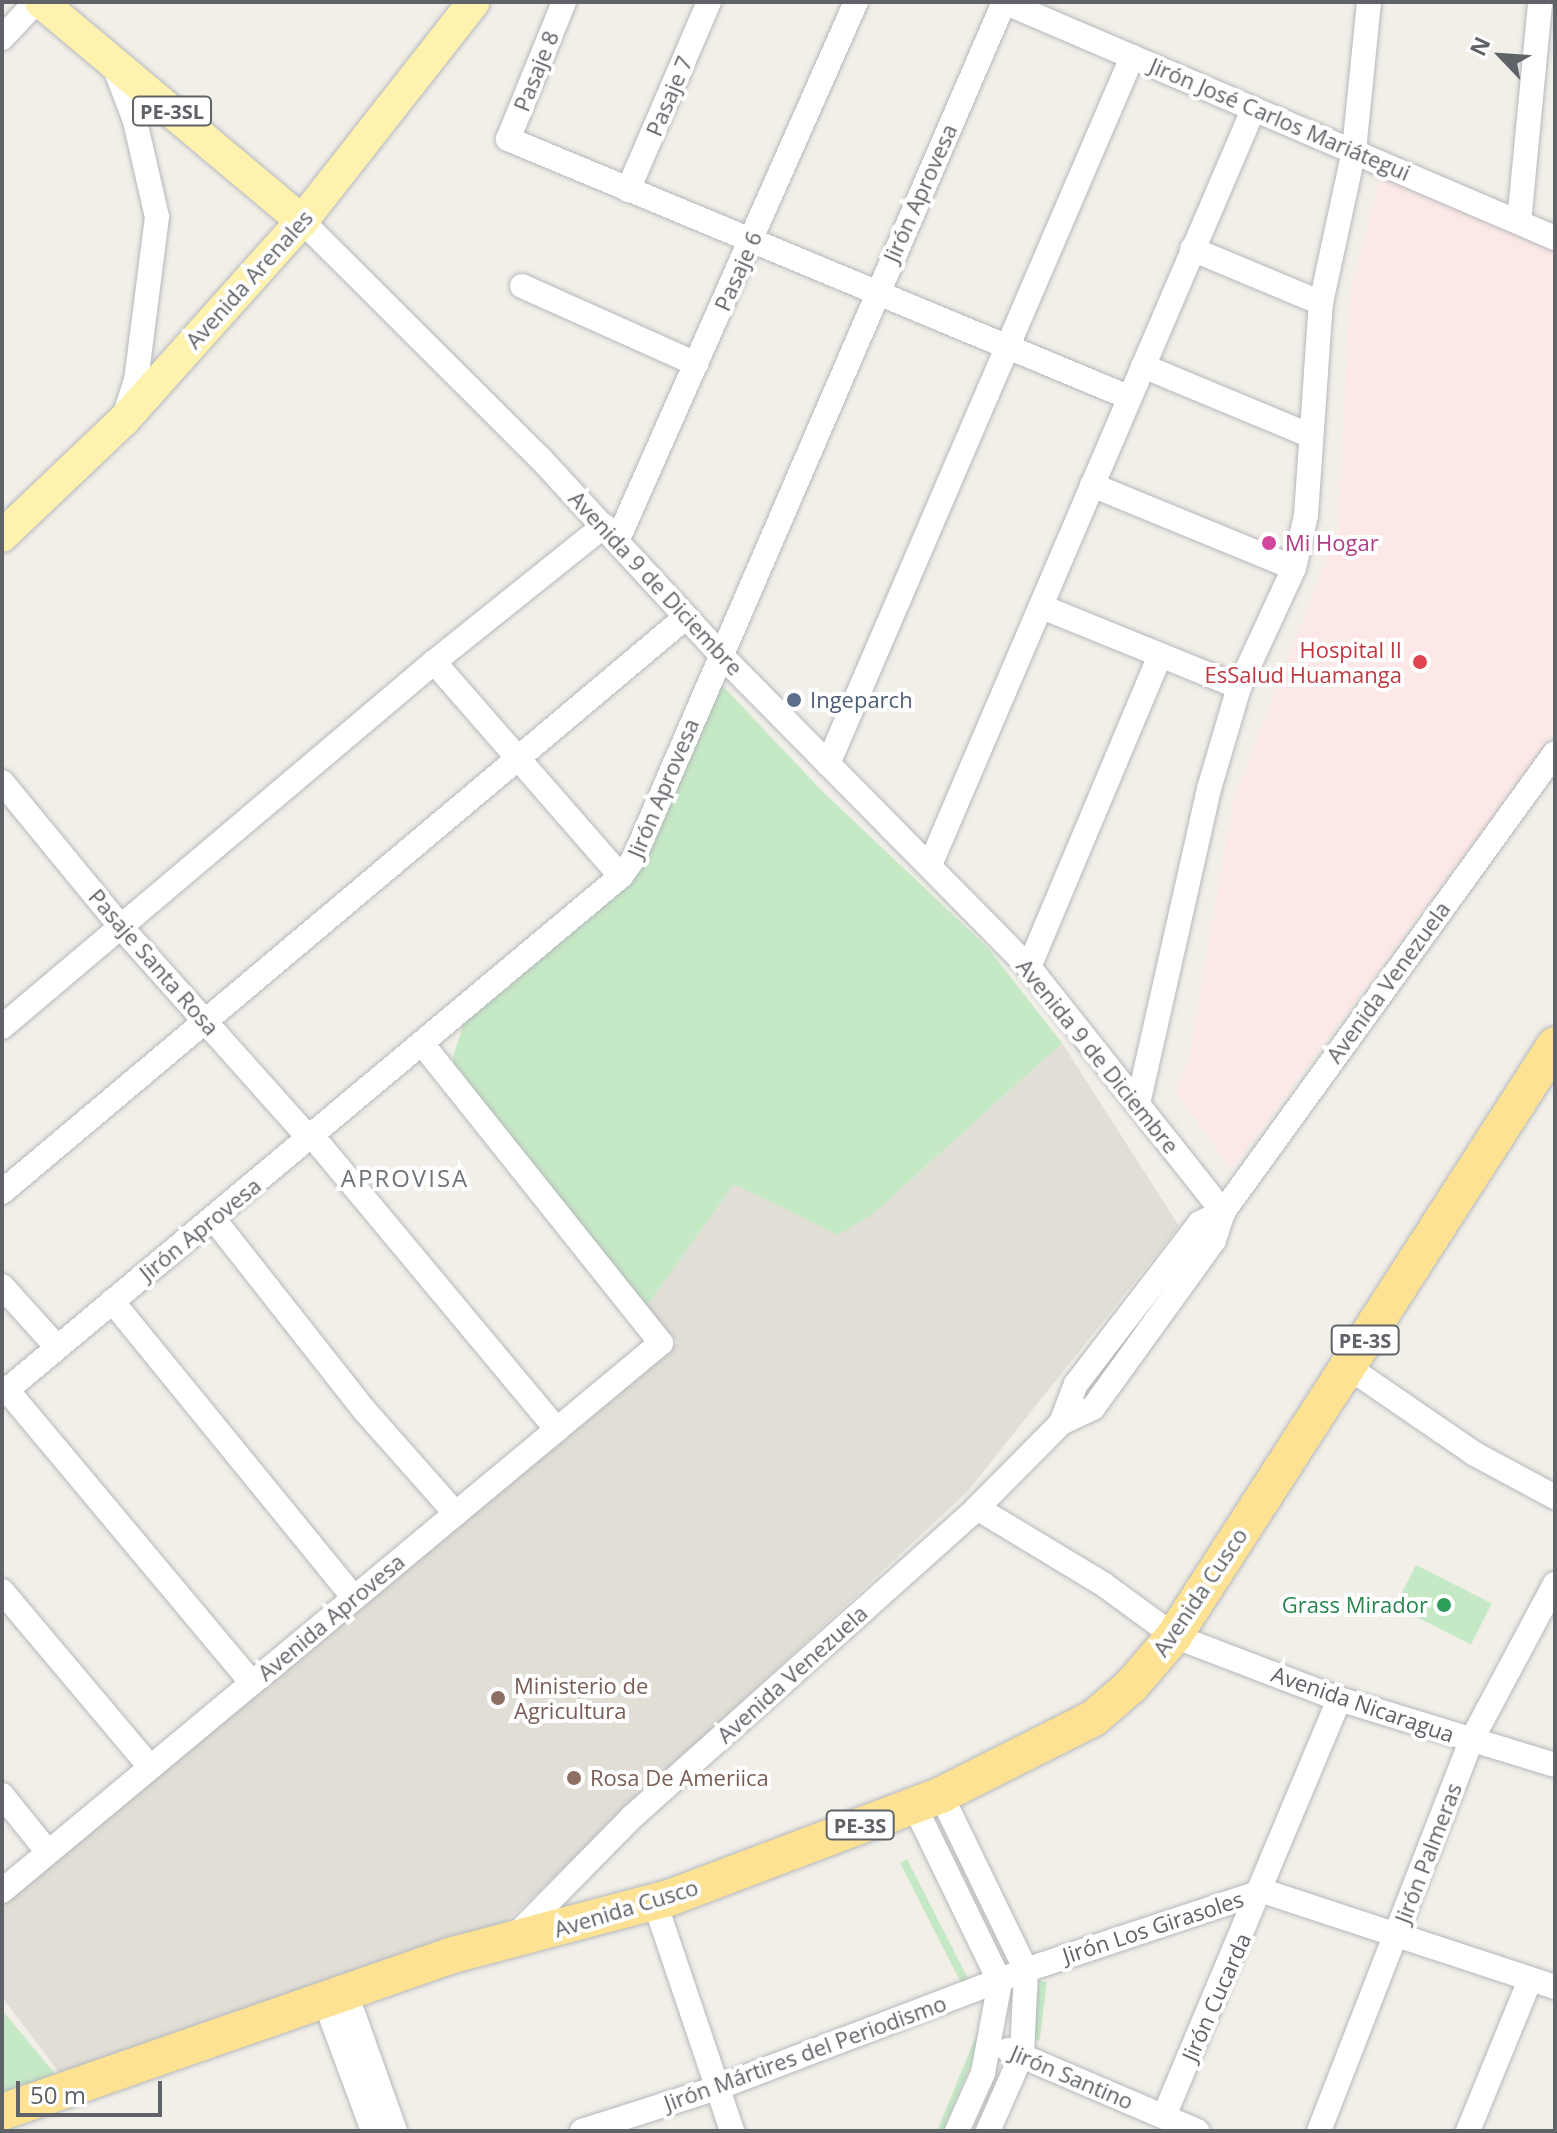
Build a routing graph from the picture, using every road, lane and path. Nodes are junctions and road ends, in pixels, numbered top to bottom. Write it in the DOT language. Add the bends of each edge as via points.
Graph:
graph roads {
  1 [pos="38,2"];
  2 [pos="474,2"];
  3 [pos="563,2"];
  4 [pos="709,2"];
  5 [pos="856,2"];
  6 [pos="1004,2"];
  7 [pos="1369,2"];
  8 [pos="1540,2"];
  9 [pos="2,38"];
  10 [pos="1132,57"];
  11 [pos="113,61"];
  12 [pos="1253,110"];
  13 [pos="1354,150"];
  14 [pos="628,190"];
  15 [pos="302,221"];
  16 [pos="1519,222"];
  17 [pos="1555,238"];
  18 [pos="751,241"];
  19 [pos="1192,249"];
  20 [pos="522,286"];
  21 [pos="877,293"];
  22 [pos="1321,303"];
  23 [pos="1009,348"];
  24 [pos="696,364"];
  25 [pos="1143,366"];
  26 [pos="1128,397"];
  27 [pos="124,420"];
  28 [pos="1309,435"];
  29 [pos="1092,485"];
  30 [pos="611,532"];
  31 [pos="2,536"];
  32 [pos="1294,568"];
  33 [pos="1042,607"];
  34 [pos="686,617"];
  35 [pos="720,654"];
  36 [pos="1159,657"];
  37 [pos="434,662"];
  38 [pos="1239,687"];
  39 [pos="1555,753"];
  40 [pos="521,759"];
  41 [pos="828,764"];
  42 [pos="2,782"];
  43 [pos="930,865"];
  44 [pos="621,876"];
  45 [pos="121,927"];
  46 [pos="1029,967"];
  47 [pos="206,1024"];
  48 [pos="2,1027"];
  49 [pos="422,1044"];
  50 [pos="1555,1045"];
  51 [pos="1138,1104"];
  52 [pos="312,1138"];
  53 [pos="2,1192"];
  54 [pos="1223,1212"];
  55 [pos="213,1218"];
  56 [pos="2,1286"];
  57 [pos="112,1301"];
  58 [pos="57,1347"];
  59 [pos="1348,1367"];
  60 [pos="4,1392"];
  61 [pos="557,1430"];
  62 [pos="1555,1497"];
  63 [pos="977,1508"];
  64 [pos="456,1514"];
  65 [pos="1555,1584"];
  66 [pos="2,1591"];
  67 [pos="354,1598"];
  68 [pos="1174,1636"];
  69 [pos="252,1683"];
  70 [pos="1339,1699"];
  71 [pos="1471,1741"];
  72 [pos="1555,1765"];
  73 [pos="150,1767"];
  74 [pos="2,1795"];
  75 [pos="927,1800"];
  76 [pos="47,1851"];
  77 [pos="2,1891"];
  78 [pos="1263,1891"];
  79 [pos="655,1903"];
  80 [pos="1396,1935"];
  81 [pos="507,1943"];
  82 [pos="1026,1970"];
  83 [pos="1530,1980"];
  84 [pos="1000,1982"];
  85 [pos="1555,1987"];
  86 [pos="342,2016"];
  87 [pos="991,2044"];
  88 [pos="1022,2054"];
  89 [pos="717,2088"];
  90 [pos="2,2112"];
  91 [pos="1164,2116"];
  92 [pos="11,2131"];
  93 [pos="373,2131"];
  94 [pos="395,2131"];
  95 [pos="582,2131"];
  96 [pos="732,2131"];
  97 [pos="957,2131"];
  98 [pos="988,2131"];
  99 [pos="1197,2131"];
  100 [pos="1319,2131"];
  101 [pos="1468,2131"];
  1 -- 9 [label="street"];
  1 -- 11 [label="main road, Avenida 9 de Diciembre / PE-3SL"];
  2 -- 15 [label="main road, Avenida Arenales"];
  3 -- 14 [label="street, Pasaje 8" via="508,139"];
  4 -- 14 [label="street, Pasaje 7"];
  5 -- 18 [label="street, Pasaje 6"];
  6 -- 10 [label="street, Jirón José Carlos Mariátegui"];
  6 -- 21 [label="street, Jirón Aprovesa"];
  7 -- 13 [label="street"];
  8 -- 16 [label="street"];
  10 -- 12 [label="street, Jirón José Carlos Mariátegui"];
  10 -- 23 [label="street"];
  11 -- 15 [label="main road, Avenida 9 de Diciembre / PE-3SL"];
  11 -- 27 [label="street" via="135,121 157,217 136,380"];
  12 -- 13 [label="street, Jirón José Carlos Mariátegui"];
  12 -- 19 [label="street"];
  13 -- 16 [label="street, Jirón José Carlos Mariátegui"];
  13 -- 22 [label="street"];
  14 -- 18 [label="street"];
  15 -- 27 [label="main road, Avenida Arenales"];
  15 -- 30 [label="street, Avenida 9 de Diciembre"];
  16 -- 17 [label="street, Jirón José Carlos Mariátegui"];
  18 -- 21 [label="street"];
  18 -- 24 [label="street, Pasaje 6"];
  19 -- 22 [label="street"];
  19 -- 25 [label="street"];
  20 -- 24 [label="street"];
  21 -- 23 [label="street"];
  21 -- 35 [label="street, Jirón Aprovesa"];
  22 -- 28 [label="street"];
  23 -- 26 [label="street"];
  23 -- 41 [label="street"];
  24 -- 30 [label="street, Pasaje 6"];
  25 -- 26 [label="street"];
  25 -- 28 [label="street"];
  26 -- 29 [label="street"];
  27 -- 31 [label="main road, Avenida Arenales"];
  28 -- 32 [label="street" via="1306,515"];
  29 -- 32 [label="street"];
  29 -- 33 [label="street"];
  30 -- 34 [label="street, Avenida 9 de Diciembre"];
  30 -- 37 [label="street"];
  32 -- 38 [label="street"];
  33 -- 36 [label="street"];
  33 -- 43 [label="street"];
  34 -- 35 [label="street, Avenida 9 de Diciembre"];
  34 -- 40 [label="street"];
  35 -- 41 [label="street, Avenida 9 de Diciembre"];
  35 -- 44 [label="street, Jirón Aprovesa" via="634,858"];
  36 -- 38 [label="street"];
  36 -- 46 [label="street"];
  37 -- 40 [label="street"];
  37 -- 45 [label="street"];
  38 -- 51 [label="street" via="1188,875"];
  39 -- 54 [label="street, Avenida Venezuela"];
  40 -- 44 [label="street"];
  40 -- 47 [label="street"];
  41 -- 43 [label="street, Avenida 9 de Diciembre"];
  42 -- 45 [label="street, Pasaje Santa Rosa"];
  43 -- 46 [label="street, Avenida 9 de Diciembre"];
  44 -- 49 [label="street, Jirón Aprovesa"];
  45 -- 47 [label="street, Pasaje Santa Rosa"];
  45 -- 48 [label="street"];
  46 -- 51 [label="street, Avenida 9 de Diciembre"];
  47 -- 52 [label="street, Pasaje Santa Rosa"];
  47 -- 53 [label="street"];
  49 -- 52 [label="street, Jirón Aprovesa"];
  49 -- 61 [label="street, Avenida Aprovesa" via="661,1343"];
  50 -- 59 [label="highway, Avenida Cusco / PE-3S"];
  51 -- 54 [label="street, Avenida 9 de Diciembre"];
  52 -- 55 [label="street, Jirón Aprovesa"];
  52 -- 61 [label="street, Pasaje Santa Rosa"];
  54 -- 63 [label="street, Avenida Venezuela" via="1214,1240 1093,1408 1061,1423"];
  55 -- 57 [label="street, Jirón Aprovesa"];
  55 -- 64 [label="street" via="365,1411"];
  56 -- 58 [label="street"];
  57 -- 58 [label="street, Jirón Aprovesa"];
  57 -- 67 [label="street"];
  58 -- 60 [label="street, Jirón Aprovesa"];
  59 -- 62 [label="street" via="1475,1454"];
  59 -- 68 [label="highway, Avenida Cusco / PE-3S"];
  60 -- 69 [label="street"];
  61 -- 64 [label="street, Avenida Aprovesa"];
  63 -- 68 [label="street" via="1103,1584"];
  63 -- 81 [label="street, Avenida Venezuela" via="632,1817"];
  64 -- 67 [label="street, Avenida Aprovesa"];
  65 -- 71 [label="street, Jirón Palmeras"];
  66 -- 73 [label="street"];
  67 -- 69 [label="street, Avenida Aprovesa"];
  68 -- 70 [label="street, Avenida Nicaragua"];
  68 -- 75 [label="highway, Avenida Cusco / PE-3S" via="1131,1686 1094,1718"];
  69 -- 73 [label="street, Avenida Aprovesa"];
  70 -- 71 [label="street, Avenida Nicaragua"];
  70 -- 78 [label="street, Jirón Cucarda"];
  71 -- 72 [label="street, Avenida Nicaragua"];
  71 -- 80 [label="street, Jirón Palmeras"];
  73 -- 76 [label="street, Avenida Aprovesa"];
  74 -- 76 [label="street"];
  75 -- 79 [label="highway, Avenida Cusco / PE-3S"];
  75 -- 82 [label="street"];
  75 -- 84 [label="street"];
  76 -- 77 [label="street, Avenida Aprovesa"];
  78 -- 80 [label="street, Jirón Los Girasoles"];
  78 -- 82 [label="street, Jirón Los Girasoles"];
  78 -- 91 [label="street, Jirón Cucarda"];
  79 -- 81 [label="highway, Avenida Cusco / PE-3S"];
  79 -- 89 [label="street"];
  80 -- 83 [label="street, Jirón Los Girasoles"];
  80 -- 100 [label="street, Jirón Palmeras"];
  81 -- 86 [label="highway, Avenida Cusco / PE-3S" via="475,1966"];
  81 -- 90 [label="highway, Avenida Cusco / PE-3S" via="453,1955"];
  82 -- 84 [label="street, Jirón Mártires del Periodismo"];
  82 -- 88 [label="street"];
  83 -- 85 [label="street, Jirón Los Girasoles"];
  83 -- 101 [label="street"];
  84 -- 87 [label="street"];
  84 -- 89 [label="street, Jirón Mártires del Periodismo"];
  86 -- 92 [label="highway, Avenida Cusco / PE-3S"];
  86 -- 93 [label="street"];
  86 -- 94 [label="street"];
  87 -- 88 [label="street, Jirón Santino"];
  87 -- 97 [label="street"];
  88 -- 91 [label="street, Jirón Santino"];
  88 -- 98 [label="street"];
  89 -- 95 [label="street, Jirón Mártires del Periodismo"];
  89 -- 96 [label="street"];
  91 -- 99 [label="street, Jirón Santino"];
}
